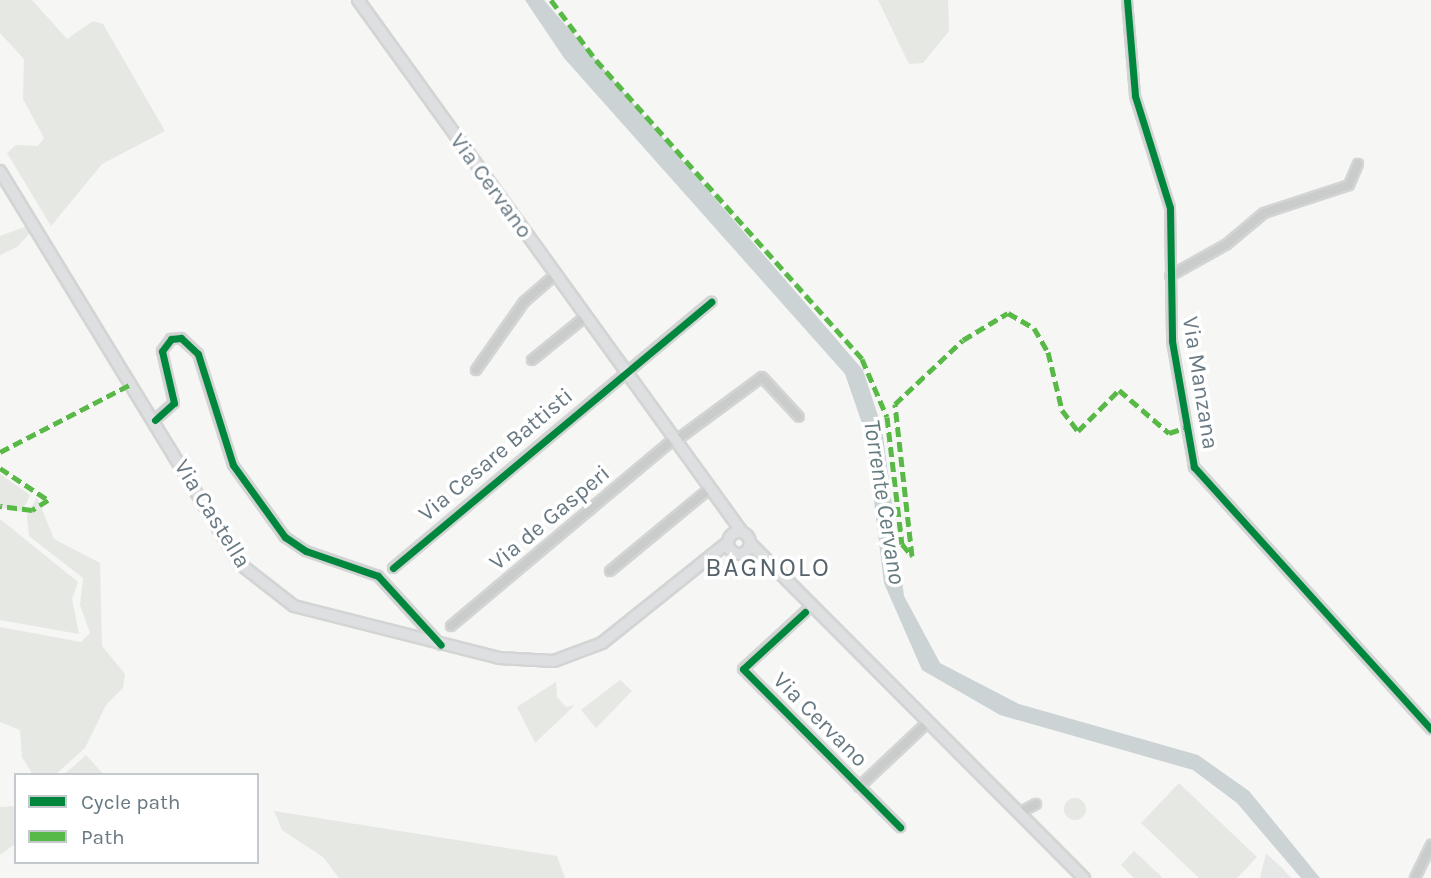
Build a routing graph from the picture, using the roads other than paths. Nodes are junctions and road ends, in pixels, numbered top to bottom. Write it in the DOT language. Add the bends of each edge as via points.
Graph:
graph roads {
  1 [pos="358,0"];
  2 [pos="1127,0"];
  3 [pos="1358,164"];
  4 [pos="0,171"];
  5 [pos="555,275"];
  6 [pos="1170,276"];
  7 [pos="711,302"];
  8 [pos="585,317"];
  9 [pos="532,360"];
  10 [pos="477,370"];
  11 [pos="625,372"];
  12 [pos="799,417"];
  13 [pos="155,420"];
  14 [pos="673,441"];
  15 [pos="709,489"];
  16 [pos="726,511"];
  17 [pos="742,532"];
  18 [pos="729,539"];
  19 [pos="743,550"];
  20 [pos="393,568"];
  21 [pos="610,571"];
  22 [pos="688,575"];
  23 [pos="805,612"];
  24 [pos="451,626"];
  25 [pos="440,645"];
  26 [pos="927,723"];
  27 [pos="1431,729"];
  28 [pos="859,787"];
  29 [pos="1036,804"];
  30 [pos="1019,813"];
  31 [pos="900,827"];
  32 [pos="1431,845"];
  33 [pos="1084,878"];
  34 [pos="1415,878"];
  1 -- 5 [label="main road, Via Cervano"];
  2 -- 6 [label="street, Via Manzana" via="1135,96 1170,208"];
  3 -- 6 [label="street" via="1349,184 1265,213 1227,244"];
  4 -- 13 [label="main road, Via Castella"];
  5 -- 8 [label="main road, Via Cervano"];
  5 -- 10 [label="street" via="524,302"];
  6 -- 27 [label="street, Via Manzana" via="1172,341 1194,467"];
  7 -- 11 [label="street"];
  8 -- 9 [label="street"];
  8 -- 11 [label="main road, Via Cervano"];
  11 -- 14 [label="main road, Via Cervano"];
  11 -- 20 [label="street, Via Cesare Battisti"];
  12 -- 14 [label="street, Via de Gasperi" via="762,377"];
  13 -- 25 [label="main road, Via Castella" via="240,564 262,587 317,615"];
  13 -- 25 [label="street, Via Castella" via="174,402 162,351 167,341 181,338 198,354 233,465 285,537 306,551 378,576"];
  14 -- 15 [label="main road, Via Cervano"];
  14 -- 24 [label="street, Via de Gasperi"];
  15 -- 16 [label="main road, Via Cervano"];
  15 -- 21 [label="street"];
  16 -- 17 [label="main road, Via Cervano"];
  16 -- 18 [label="main road"];
  17 -- 18 [label="main road"];
  17 -- 19 [label="main road, Via Cervano"];
  18 -- 19 [label="main road"];
  18 -- 22 [label="main road"];
  19 -- 22 [label="main road"];
  19 -- 26 [label="main road" via="771,563"];
  22 -- 25 [label="main road, Via Castella" via="602,643 564,659 510,660"];
  23 -- 28 [label="street, Via Cervano" via="743,669"];
  26 -- 28 [label="street, Via Cervano"];
  26 -- 30 [label="main road"];
  28 -- 31 [label="street, Via Cervano"];
  29 -- 30 [label="street"];
  30 -- 33 [label="main road"];
  32 -- 34 [label="street"];
}
